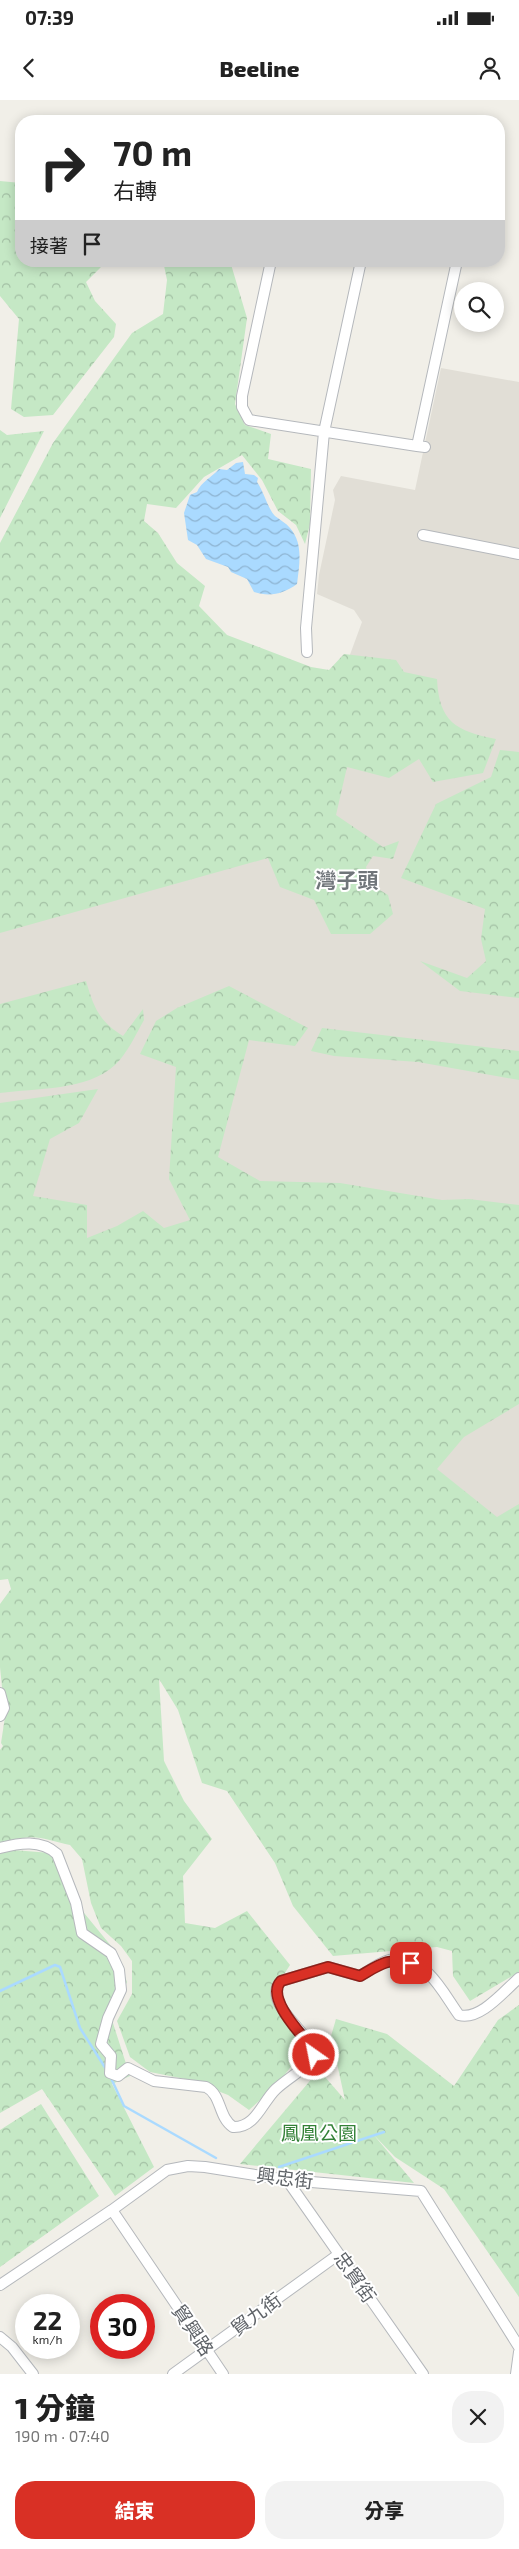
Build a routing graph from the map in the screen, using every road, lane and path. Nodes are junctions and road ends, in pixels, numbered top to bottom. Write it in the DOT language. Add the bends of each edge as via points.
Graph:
graph roads {
  1 [pos="270,267"];
  2 [pos="361,267"];
  3 [pos="456,267"];
  4 [pos="324,432"];
  5 [pos="423,535"];
  6 [pos="519,554"];
  7 [pos="307,652"];
  8 [pos="0,1693"];
  9 [pos="0,1716"];
  10 [pos="0,1848"];
  11 [pos="519,1978"];
  12 [pos="287,2180"];
  13 [pos="112,2210"];
  14 [pos="339,2254"];
  15 [pos="0,2285"];
  16 [pos="0,2337"];
  17 [pos="519,2347"];
  18 [pos="206,2350"];
  19 [pos="519,2352"];
  20 [pos="419,2373"];
  21 [pos="33,2374"];
  22 [pos="173,2374"];
  23 [pos="223,2374"];
  24 [pos="516,2374"];
  1 -- 4 [label="street" via="242,407 249,420"];
  2 -- 4 [label="street"];
  3 -- 4 [label="street" via="421,447"];
  4 -- 7 [label="street" via="306,628"];
  5 -- 6 [label="street"];
  8 -- 9 [label="street" via="4,1708"];
  10 -- 11 [label="street" via="26,1842 53,1850 76,1903 82,1933 111,1953 117,1963 121,1990 101,2044 111,2056 110,2073 118,2076 128,2068 154,2081 206,2087 216,2097 225,2122 233,2127 246,2125 275,2090 313,2059 313,2049 275,1992 281,1981 328,1967 360,1976 396,1959 426,1972 437,1982 458,2014 464,2016 480,2011"];
  12 -- 13 [label="street, 興忠街" via="188,2166 167,2170"];
  12 -- 14 [label="street, 忠貿街"];
  12 -- 17 [label="street, 興忠街" via="421,2191"];
  13 -- 15 [label="street, 興忠街"];
  13 -- 18 [label="street, 貿興路"];
  14 -- 18 [label="street, 貿九街"];
  14 -- 20 [label="street, 忠貿街"];
  16 -- 21 [label="street"];
  18 -- 22 [label="street, 貿九街"];
  18 -- 23 [label="street, 貿興路"];
  19 -- 24 [label="street"];
}
